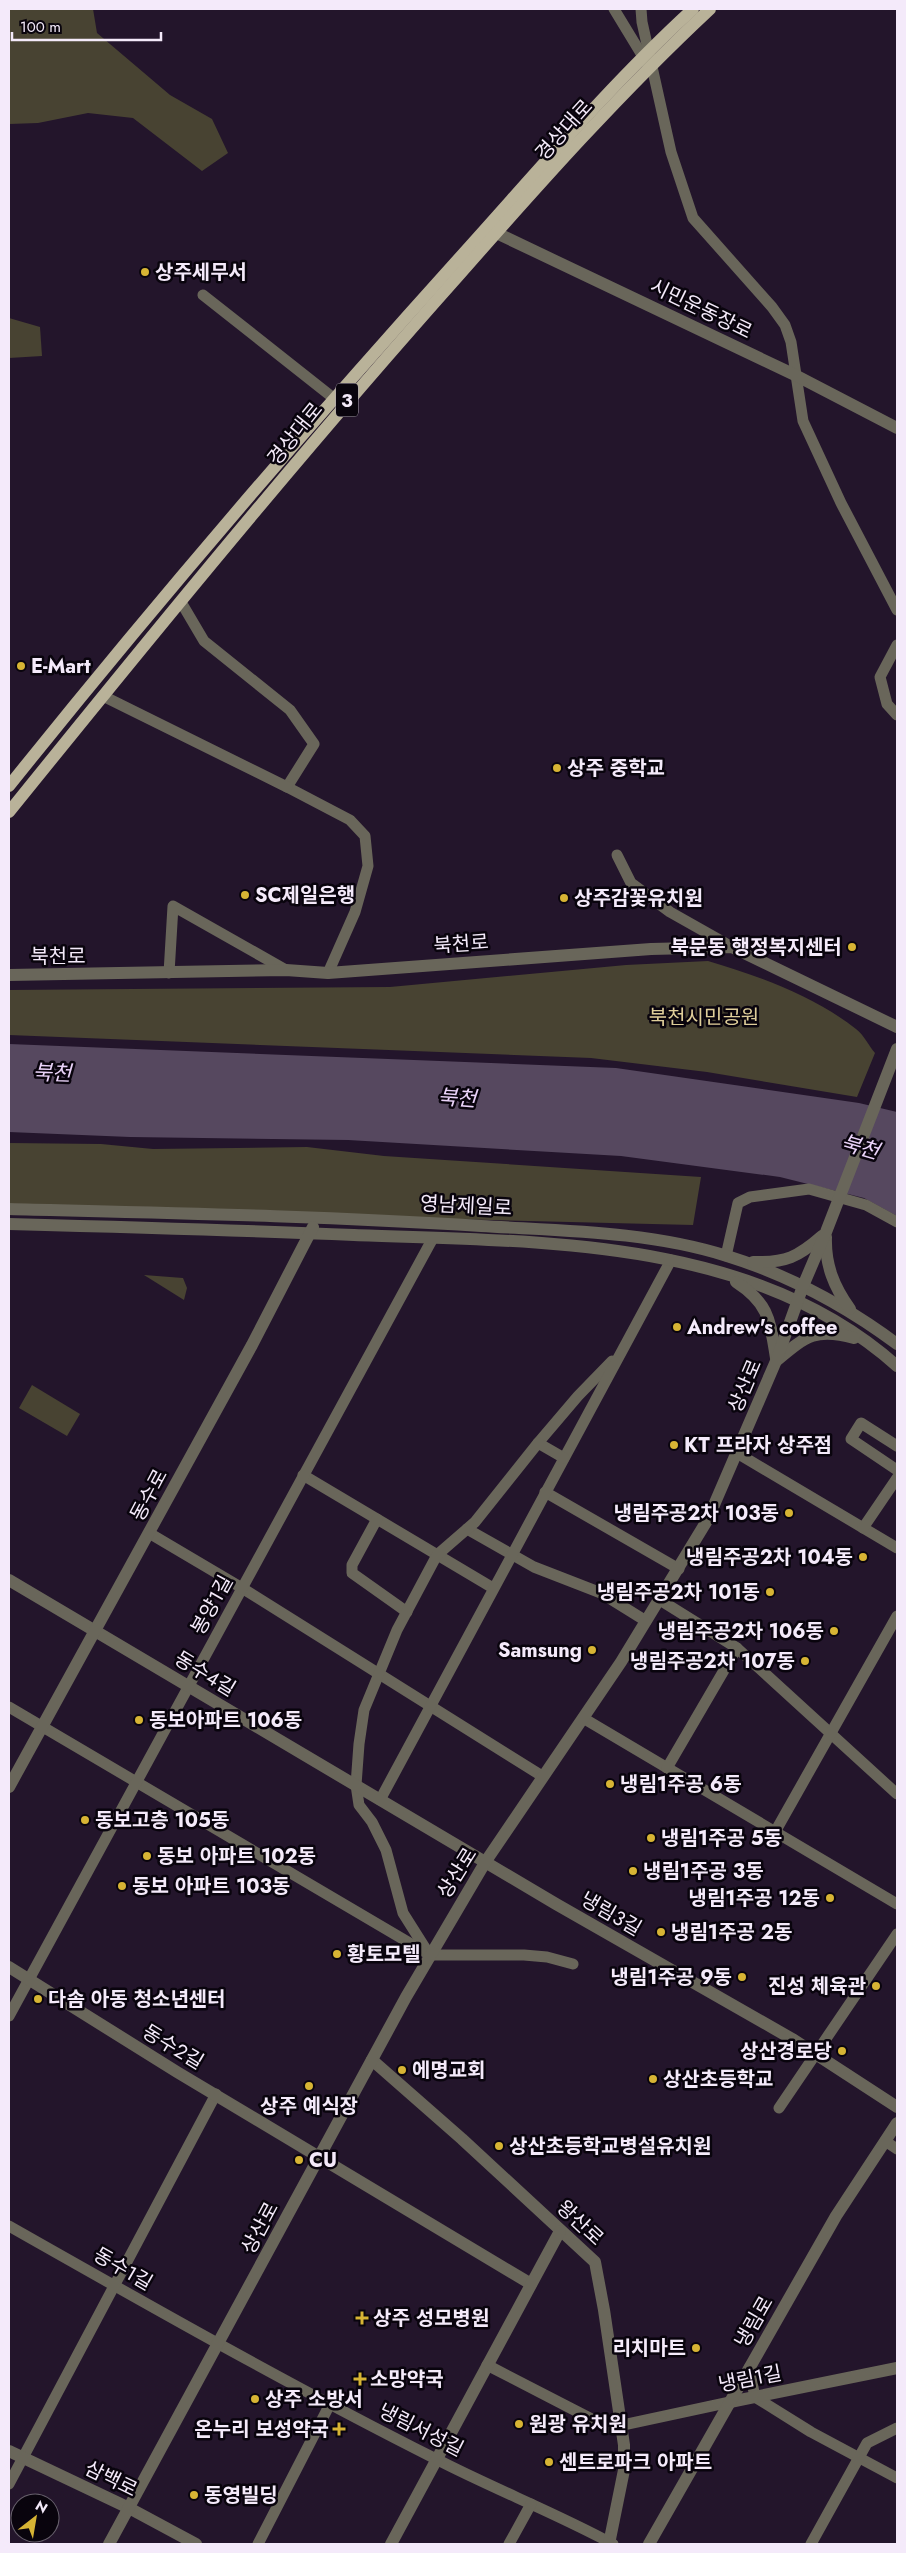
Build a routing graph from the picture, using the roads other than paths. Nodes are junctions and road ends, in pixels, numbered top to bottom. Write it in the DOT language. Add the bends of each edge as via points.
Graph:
graph roads {
  1 [pos="614,9"];
  2 [pos="641,9"];
  3 [pos="693,9"];
  4 [pos="710,9"];
  5 [pos="648,59"];
  6 [pos="492,230"];
  7 [pos="203,295"];
  8 [pos="795,375"];
  9 [pos="338,402"];
  10 [pos="897,428"];
  11 [pos="181,602"];
  12 [pos="897,610"];
  13 [pos="897,645"];
  14 [pos="103,696"];
  15 [pos="897,715"];
  16 [pos="9,786"];
  17 [pos="288,787"];
  18 [pos="9,812"];
  19 [pos="617,855"];
  20 [pos="732,947"];
  21 [pos="286,970"];
  22 [pos="169,973"];
  23 [pos="328,973"];
  24 [pos="9,975"];
  25 [pos="897,1027"];
  26 [pos="897,1050"];
  27 [pos="9,1209"];
  28 [pos="317,1217"];
  29 [pos="897,1222"];
  30 [pos="9,1224"];
  31 [pos="828,1227"];
  32 [pos="310,1233"];
  33 [pos="433,1238"];
  34 [pos="726,1256"];
  35 [pos="671,1260"];
  36 [pos="744,1262"];
  37 [pos="720,1271"];
  38 [pos="803,1286"];
  39 [pos="798,1300"];
  40 [pos="851,1311"];
  41 [pos="866,1341"];
  42 [pos="897,1344"];
  43 [pos="623,1349"];
  44 [pos="776,1361"];
  45 [pos="897,1366"];
  46 [pos="538,1444"];
  47 [pos="897,1446"];
  48 [pos="737,1453"];
  49 [pos="564,1458"];
  50 [pos="897,1470"];
  51 [pos="304,1476"];
  52 [pos="897,1478"];
  53 [pos="545,1492"];
  54 [pos="377,1519"];
  55 [pos="863,1528"];
  56 [pos="467,1529"];
  57 [pos="150,1533"];
  58 [pos="897,1548"];
  59 [pos="512,1554"];
  60 [pos="437,1555"];
  61 [pos="679,1569"];
  62 [pos="9,1580"];
  63 [pos="242,1588"];
  64 [pos="493,1588"];
  65 [pos="660,1600"];
  66 [pos="407,1612"];
  67 [pos="897,1616"];
  68 [pos="646,1622"];
  69 [pos="96,1631"];
  70 [pos="737,1648"];
  71 [pos="378,1674"];
  72 [pos="189,1686"];
  73 [pos="431,1705"];
  74 [pos="9,1706"];
  75 [pos="583,1718"];
  76 [pos="42,1726"];
  77 [pos="831,1733"];
  78 [pos="668,1768"];
  79 [pos="542,1776"];
  80 [pos="137,1781"];
  81 [pos="356,1785"];
  82 [pos="9,1787"];
  83 [pos="897,1794"];
  84 [pos="380,1800"];
  85 [pos="775,1832"];
  86 [pos="486,1861"];
  87 [pos="896,1901"];
  88 [pos="897,1934"];
  89 [pos="430,1955"];
  90 [pos="573,1964"];
  91 [pos="9,1967"];
  92 [pos="29,1979"];
  93 [pos="9,2016"];
  94 [pos="815,2054"];
  95 [pos="372,2060"];
  96 [pos="216,2094"];
  97 [pos="897,2107"];
  98 [pos="779,2108"];
  99 [pos="897,2123"];
  100 [pos="885,2142"];
  101 [pos="897,2149"];
  102 [pos="320,2156"];
  103 [pos="9,2226"];
  104 [pos="560,2231"];
  105 [pos="531,2284"];
  106 [pos="115,2286"];
  107 [pos="218,2344"];
  108 [pos="487,2365"];
  109 [pos="750,2368"];
  110 [pos="897,2368"];
  111 [pos="755,2397"];
  112 [pos="730,2402"];
  113 [pos="330,2404"];
  114 [pos="615,2426"];
  115 [pos="897,2428"];
  116 [pos="9,2451"];
  117 [pos="858,2457"];
  118 [pos="23,2458"];
  119 [pos="437,2460"];
  120 [pos="897,2478"];
  121 [pos="9,2484"];
  122 [pos="531,2504"];
  123 [pos="129,2508"];
  124 [pos="109,2544"];
  125 [pos="196,2544"];
  126 [pos="258,2544"];
  127 [pos="391,2544"];
  128 [pos="509,2544"];
  129 [pos="611,2544"];
  130 [pos="649,2544"];
  131 [pos="811,2544"];
  1 -- 5 [label="street"];
  2 -- 5 [label="street"];
  3 -- 5 [label="main road, 경상대로 / 3"];
  4 -- 5 [label="main road, 경상대로 / 3"];
  5 -- 6 [label="main road, 경상대로 / 3"];
  5 -- 8 [label="street" via="671,152 693,218 785,325 791,342"];
  6 -- 8 [label="street, 시민운동장로"];
  6 -- 9 [label="main road, 경상대로 / 3"];
  7 -- 9 [label="street"];
  8 -- 10 [label="street, 시민운동장로"];
  8 -- 12 [label="street" via="803,422"];
  9 -- 11 [label="main road, 경상대로 / 3"];
  9 -- 16 [label="main road, 경상대로 / 3" via="81,696"];
  11 -- 14 [label="main road, 경상대로 / 3"];
  11 -- 17 [label="street" via="204,641 290,710 314,744"];
  13 -- 15 [label="street" via="880,677 888,704"];
  14 -- 17 [label="street"];
  14 -- 18 [label="main road, 경상대로 / 3"];
  17 -- 23 [label="street" via="350,820 365,836 368,866 355,912"];
  19 -- 20 [label="street" via="631,883 670,912"];
  20 -- 23 [label="street, 북천로" via="650,949"];
  20 -- 25 [label="street, 북천로"];
  21 -- 22 [label="street, 북천로"];
  21 -- 22 [label="street" via="173,906"];
  21 -- 23 [label="street, 북천로"];
  22 -- 24 [label="street, 북천로"];
  26 -- 31 [label="street, 상산로"];
  27 -- 28 [label="street, 영남제일로"];
  28 -- 32 [label="street, 동수로"];
  28 -- 34 [label="street, 영남제일로" via="610,1233 683,1244"];
  29 -- 34 [label="street" via="866,1205 809,1189 750,1197 738,1203"];
  30 -- 32 [label="street, 영남제일로"];
  31 -- 36 [label="street" via="791,1259 776,1263"];
  31 -- 38 [label="street, 상산로"];
  31 -- 40 [label="street" via="825,1252 831,1276 836,1290"];
  32 -- 33 [label="street, 영남제일로"];
  32 -- 57 [label="street, 동수로"];
  33 -- 35 [label="street, 영남제일로" via="609,1250"];
  33 -- 51 [label="street, 봉양1길"];
  34 -- 36 [label="street, 영남제일로"];
  35 -- 37 [label="street, 영남제일로"];
  35 -- 43 [label="street"];
  36 -- 38 [label="street, 영남제일로"];
  37 -- 39 [label="street, 영남제일로"];
  37 -- 44 [label="street" via="759,1300 770,1324"];
  38 -- 39 [label="street, 상산로"];
  38 -- 40 [label="street, 영남제일로"];
  39 -- 41 [label="street, 영남제일로"];
  39 -- 44 [label="street, 상산로"];
  40 -- 42 [label="street, 영남제일로"];
  41 -- 44 [label="street" via="837,1333 819,1334 804,1338"];
  41 -- 45 [label="street, 영남제일로"];
  43 -- 46 [label="street"];
  43 -- 49 [label="street"];
  44 -- 48 [label="street, 상산로"];
  46 -- 49 [label="street"];
  46 -- 56 [label="street"];
  47 -- 50 [label="street" via="861,1423 851,1439"];
  48 -- 55 [label="street"];
  48 -- 61 [label="street, 상산로" via="708,1519"];
  49 -- 53 [label="street"];
  51 -- 54 [label="street"];
  51 -- 63 [label="street, 봉양1길"];
  52 -- 55 [label="street"];
  53 -- 59 [label="street"];
  53 -- 61 [label="street"];
  54 -- 60 [label="street"];
  54 -- 66 [label="street" via="352,1565 352,1573"];
  55 -- 58 [label="street"];
  56 -- 59 [label="street"];
  56 -- 60 [label="street"];
  57 -- 63 [label="street"];
  57 -- 69 [label="street, 동수로"];
  59 -- 64 [label="street"];
  59 -- 68 [label="street" via="600,1594"];
  60 -- 64 [label="street"];
  60 -- 66 [label="street"];
  61 -- 65 [label="street, 상산로"];
  62 -- 69 [label="street, 동수4길"];
  63 -- 71 [label="street"];
  63 -- 72 [label="street, 봉양1길"];
  64 -- 73 [label="street"];
  65 -- 68 [label="street, 상산로"];
  65 -- 70 [label="street"];
  66 -- 71 [label="street"];
  67 -- 77 [label="street"];
  68 -- 75 [label="street, 상산로"];
  69 -- 72 [label="street, 동수4길"];
  69 -- 76 [label="street, 동수로"];
  70 -- 77 [label="street"];
  70 -- 78 [label="street"];
  71 -- 73 [label="street"];
  71 -- 81 [label="street" via="364,1710"];
  72 -- 80 [label="street, 봉양1길"];
  72 -- 81 [label="street, 동수4길"];
  73 -- 79 [label="street"];
  73 -- 84 [label="street"];
  74 -- 76 [label="street"];
  75 -- 78 [label="street"];
  75 -- 79 [label="street, 상산로"];
  76 -- 80 [label="street"];
  76 -- 82 [label="street, 동수로"];
  77 -- 83 [label="street"];
  77 -- 85 [label="street"];
  78 -- 85 [label="street"];
  79 -- 86 [label="street, 상산로"];
  80 -- 89 [label="street"];
  80 -- 92 [label="street, 봉양1길"];
  81 -- 84 [label="street, 동수4길"];
  81 -- 89 [label="street" via="359,1805 386,1850 403,1913"];
  84 -- 86 [label="street, 동수4길"];
  85 -- 87 [label="street"];
  86 -- 89 [label="street, 상산로"];
  86 -- 94 [label="street, 냉림3길"];
  88 -- 94 [label="street"];
  89 -- 90 [label="street" via="524,1955"];
  89 -- 95 [label="street, 상산로"];
  91 -- 92 [label="street, 동수2길"];
  92 -- 93 [label="street, 봉양1길"];
  92 -- 96 [label="street, 동수2길"];
  94 -- 97 [label="street, 냉림3길"];
  94 -- 98 [label="street"];
  95 -- 102 [label="street, 상산로"];
  95 -- 104 [label="street, 왕산로"];
  96 -- 102 [label="street, 동수2길"];
  96 -- 106 [label="street"];
  99 -- 100 [label="street, 냉림로"];
  100 -- 101 [label="street"];
  100 -- 109 [label="street, 냉림로" via="836,2216"];
  102 -- 105 [label="street, 동수2길"];
  102 -- 107 [label="street, 상산로"];
  103 -- 106 [label="street, 동수1길"];
  104 -- 105 [label="street"];
  104 -- 114 [label="street, 왕산로" via="595,2262 604,2310"];
  105 -- 108 [label="street"];
  106 -- 107 [label="street, 동수1길"];
  106 -- 118 [label="street"];
  107 -- 113 [label="street, 냉림서성길"];
  107 -- 123 [label="street, 상산로"];
  108 -- 114 [label="street"];
  108 -- 119 [label="street"];
  109 -- 111 [label="street"];
  109 -- 112 [label="street, 냉림로"];
  110 -- 111 [label="street, 냉림1길"];
  111 -- 112 [label="street, 냉림1길"];
  111 -- 117 [label="street"];
  112 -- 114 [label="street, 냉림1길"];
  112 -- 130 [label="street, 냉림로"];
  113 -- 119 [label="street, 냉림서성길"];
  113 -- 126 [label="street"];
  114 -- 129 [label="street, 왕산로" via="624,2470"];
  115 -- 117 [label="street" via="867,2443"];
  116 -- 118 [label="street, 삼백로"];
  117 -- 120 [label="street"];
  117 -- 131 [label="street"];
  118 -- 121 [label="street"];
  118 -- 123 [label="street, 삼백로"];
  119 -- 122 [label="street, 냉림서성길"];
  119 -- 127 [label="street"];
  122 -- 128 [label="street"];
  122 -- 129 [label="street, 냉림서성길"];
  123 -- 124 [label="street, 상산로"];
  123 -- 125 [label="street, 삼백로"];
}
